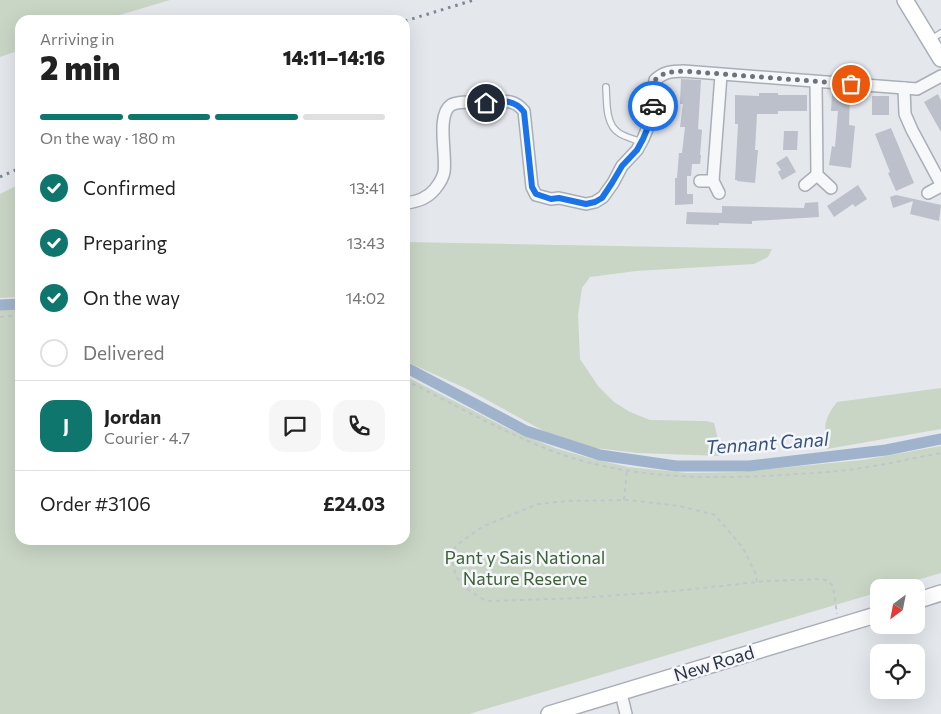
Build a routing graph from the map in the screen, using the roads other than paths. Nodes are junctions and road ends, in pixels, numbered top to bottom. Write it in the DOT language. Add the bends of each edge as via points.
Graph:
graph roads {
  1 [pos="905,0"];
  2 [pos="935,37"];
  3 [pos="941,59"];
  4 [pos="721,75"];
  5 [pos="941,76"];
  6 [pos="816,82"];
  7 [pos="606,87"];
  8 [pos="904,88"];
  9 [pos="642,142"];
  10 [pos="817,175"];
  11 [pos="714,180"];
  12 [pos="700,181"];
  13 [pos="805,185"];
  14 [pos="941,185"];
  15 [pos="831,188"];
  16 [pos="719,193"];
  17 [pos="928,193"];
  18 [pos="410,203"];
  19 [pos="941,593"];
  20 [pos="925,599"];
  21 [pos="870,617"];
  22 [pos="621,693"];
  23 [pos="549,714"];
  24 [pos="626,714"];
  1 -- 2 [label="main road"];
  2 -- 3 [label="main road"];
  4 -- 6 [label="street"];
  4 -- 9 [label="street" via="683,71 662,74 655,80 653,106"];
  4 -- 11 [label="street"];
  5 -- 8 [label="street" via="917,89"];
  6 -- 8 [label="street"];
  6 -- 10 [label="street"];
  7 -- 9 [label="lane" via="608,115 614,128"];
  8 -- 14 [label="street" via="905,114"];
  9 -- 18 [label="street" via="602,198 586,204 551,199 536,194 532,187 524,112 519,106 505,101 452,104 444,119 444,172 440,182 425,199"];
  10 -- 13 [label="street"];
  10 -- 15 [label="street"];
  11 -- 12 [label="street"];
  11 -- 16 [label="street"];
  14 -- 17 [label="street"];
  19 -- 20 [label="main road"];
  21 -- 22 [label="main road, New Road"];
  22 -- 23 [label="main road, New Road"];
  22 -- 24 [label="street"];
}
